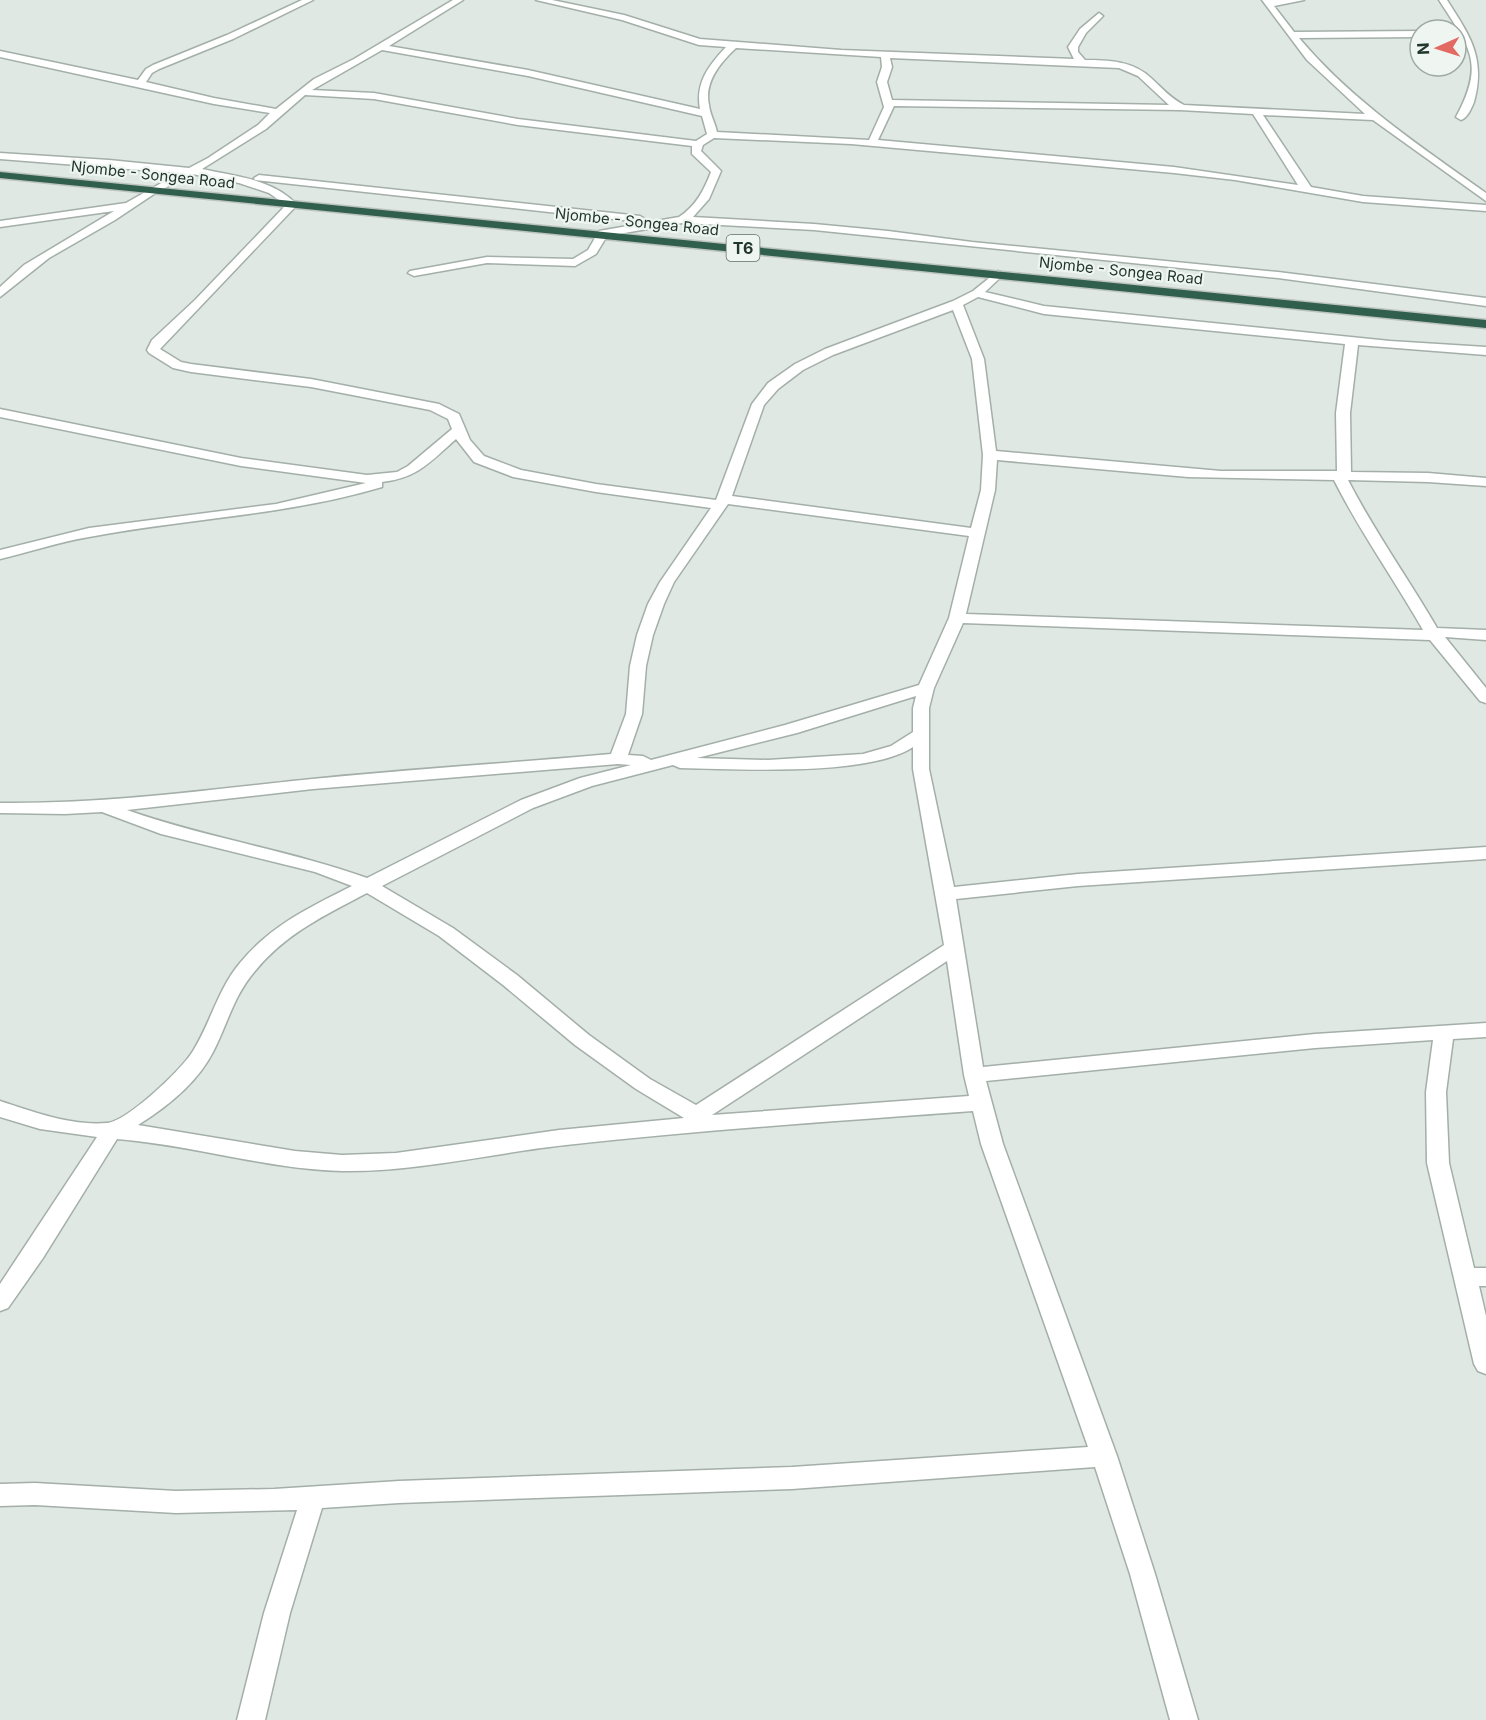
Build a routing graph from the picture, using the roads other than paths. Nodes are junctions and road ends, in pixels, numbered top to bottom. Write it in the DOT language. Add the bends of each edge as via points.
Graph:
graph roads {
  1 [pos="309,0"];
  2 [pos="459,0"];
  3 [pos="540,0"];
  4 [pos="1300,0"];
  5 [pos="1443,0"];
  6 [pos="563,2"];
  7 [pos="1267,2"];
  8 [pos="1099,16"];
  9 [pos="1452,18"];
  10 [pos="1408,34"];
  11 [pos="1292,35"];
  12 [pos="734,44"];
  13 [pos="381,47"];
  14 [pos="1468,48"];
  15 [pos="0,54"];
  16 [pos="885,54"];
  17 [pos="1081,61"];
  18 [pos="141,83"];
  19 [pos="303,92"];
  20 [pos="890,103"];
  21 [pos="1182,108"];
  22 [pos="277,112"];
  23 [pos="1257,113"];
  24 [pos="706,114"];
  25 [pos="1375,117"];
  26 [pos="1461,117"];
  27 [pos="711,135"];
  28 [pos="872,143"];
  29 [pos="698,144"];
  30 [pos="0,156"];
  31 [pos="191,171"];
  32 [pos="213,174"];
  33 [pos="0,175"];
  34 [pos="227,177"];
  35 [pos="153,190"];
  36 [pos="1309,191"];
  37 [pos="1486,198"];
  38 [pos="243,199"];
  39 [pos="130,205"];
  40 [pos="292,205"];
  41 [pos="1486,208"];
  42 [pos="682,220"];
  43 [pos="668,223"];
  44 [pos="0,224"];
  45 [pos="603,233"];
  46 [pos="414,273"];
  47 [pos="998,274"];
  48 [pos="0,293"];
  49 [pos="977,293"];
  50 [pos="1486,302"];
  51 [pos="957,304"];
  52 [pos="1486,324"];
  53 [pos="1352,341"];
  54 [pos="1486,351"];
  55 [pos="0,413"];
  56 [pos="460,429"];
  57 [pos="990,455"];
  58 [pos="1341,475"];
  59 [pos="400,476"];
  60 [pos="1486,482"];
  61 [pos="722,502"];
  62 [pos="977,533"];
  63 [pos="0,555"];
  64 [pos="957,618"];
  65 [pos="1433,634"];
  66 [pos="1486,635"];
  67 [pos="926,688"];
  68 [pos="1486,698"];
  69 [pos="921,734"];
  70 [pos="618,759"];
  71 [pos="657,762"];
  72 [pos="101,807"];
  73 [pos="0,808"];
  74 [pos="1486,853"];
  75 [pos="367,885"];
  76 [pos="946,894"];
  77 [pos="953,948"];
  78 [pos="1486,1030"];
  79 [pos="1444,1033"];
  80 [pos="974,1075"];
  81 [pos="980,1102"];
  82 [pos="0,1109"];
  83 [pos="703,1119"];
  84 [pos="111,1132"];
  85 [pos="1475,1277"];
  86 [pos="0,1302"];
  87 [pos="1486,1364"];
  88 [pos="1105,1456"];
  89 [pos="0,1495"];
  90 [pos="313,1497"];
  91 [pos="251,1720"];
  92 [pos="1184,1720"];
  1 -- 18 [label="street" via="156,67"];
  2 -- 13 [label="street"];
  3 -- 6 [label="street"];
  4 -- 7 [label="street"];
  5 -- 9 [label="street"];
  6 -- 12 [label="street" via="699,42"];
  7 -- 11 [label="street"];
  8 -- 17 [label="street" via="1073,47"];
  10 -- 11 [label="street"];
  11 -- 25 [label="street" via="1330,79"];
  12 -- 16 [label="street" via="794,51"];
  12 -- 24 [label="street" via="707,78 703,105"];
  13 -- 19 [label="street"];
  13 -- 24 [label="street" via="528,73"];
  14 -- 26 [label="street" via="1479,67"];
  15 -- 18 [label="street"];
  16 -- 17 [label="street"];
  16 -- 20 [label="street" via="887,67 882,82"];
  17 -- 21 [label="street" via="1133,69 1162,98"];
  18 -- 22 [label="street"];
  19 -- 22 [label="street"];
  19 -- 29 [label="street" via="374,96 518,122"];
  20 -- 21 [label="street"];
  20 -- 28 [label="street"];
  21 -- 23 [label="street"];
  22 -- 31 [label="street" via="262,127"];
  23 -- 25 [label="street"];
  23 -- 36 [label="street"];
  24 -- 27 [label="street"];
  25 -- 37 [label="street"];
  27 -- 28 [label="street"];
  27 -- 29 [label="street"];
  28 -- 36 [label="street" via="1235,177"];
  29 -- 42 [label="street" via="696,152 716,171 708,193 691,216"];
  30 -- 31 [label="street"];
  31 -- 32 [label="street"];
  31 -- 35 [label="street"];
  32 -- 34 [label="street"];
  32 -- 43 [label="street"];
  33 -- 35 [label="highway, Njombe - Songea Road / T6"];
  34 -- 38 [label="street"];
  34 -- 40 [label="street" via="273,190"];
  35 -- 38 [label="highway, Njombe - Songea Road / T6"];
  35 -- 39 [label="street"];
  36 -- 41 [label="street"];
  38 -- 40 [label="highway, Njombe - Songea Road / T6"];
  39 -- 44 [label="street"];
  39 -- 48 [label="street" via="28,267"];
  40 -- 45 [label="highway, Njombe - Songea Road / T6"];
  40 -- 56 [label="street" via="199,303 164,333 153,350 177,365 191,368 310,383 434,407 454,417"];
  42 -- 43 [label="street"];
  42 -- 50 [label="street" via="888,234 1278,275"];
  43 -- 45 [label="street"];
  45 -- 46 [label="street" via="592,252 575,263 487,260"];
  45 -- 47 [label="highway, Njombe - Songea Road / T6"];
  47 -- 49 [label="street"];
  47 -- 52 [label="highway, Njombe - Songea Road / T6"];
  49 -- 51 [label="street"];
  49 -- 53 [label="street" via="1044,310"];
  51 -- 57 [label="street" via="978,359"];
  51 -- 61 [label="street" via="829,352 773,386 758,404"];
  53 -- 54 [label="street"];
  53 -- 58 [label="street" via="1343,413"];
  55 -- 59 [label="street" via="241,462 325,475 382,479"];
  56 -- 59 [label="street"];
  56 -- 61 [label="street" via="464,441 479,459 518,474 615,491"];
  57 -- 58 [label="street" via="1204,473"];
  57 -- 62 [label="street" via="988,490"];
  58 -- 60 [label="street"];
  58 -- 65 [label="street" via="1363,524"];
  59 -- 63 [label="street" via="304,503 101,530"];
  61 -- 62 [label="street"];
  61 -- 70 [label="street" via="656,604 638,666 634,714"];
  62 -- 64 [label="street"];
  64 -- 65 [label="street"];
  64 -- 67 [label="street"];
  65 -- 66 [label="street"];
  65 -- 68 [label="street"];
  67 -- 69 [label="street"];
  67 -- 71 [label="street" via="791,729"];
  69 -- 71 [label="street" via="897,750 862,759 768,765"];
  69 -- 76 [label="street" via="921,769"];
  70 -- 71 [label="street"];
  70 -- 72 [label="street" via="313,784"];
  71 -- 75 [label="street" via="527,804"];
  72 -- 73 [label="street"];
  72 -- 75 [label="street" via="167,830 321,868"];
  74 -- 76 [label="street" via="1078,880"];
  75 -- 83 [label="street" via="446,932 582,1040"];
  75 -- 84 [label="street" via="300,920 272,940 230,991 203,1052 187,1076 148,1109"];
  76 -- 77 [label="street"];
  77 -- 80 [label="street"];
  77 -- 83 [label="street" via="845,1016"];
  78 -- 79 [label="street"];
  79 -- 80 [label="street" via="1315,1041"];
  79 -- 85 [label="street" via="1436,1092 1438,1163"];
  80 -- 81 [label="street"];
  81 -- 83 [label="street"];
  81 -- 88 [label="street"];
  82 -- 84 [label="street" via="64,1128"];
  83 -- 84 [label="street" via="388,1162 301,1160 153,1135"];
  84 -- 86 [label="street"];
  85 -- 87 [label="street"];
  88 -- 90 [label="street" via="792,1478"];
  88 -- 92 [label="street" via="1149,1592"];
  89 -- 90 [label="street" via="176,1502"];
  90 -- 91 [label="street" via="277,1613"];
}
